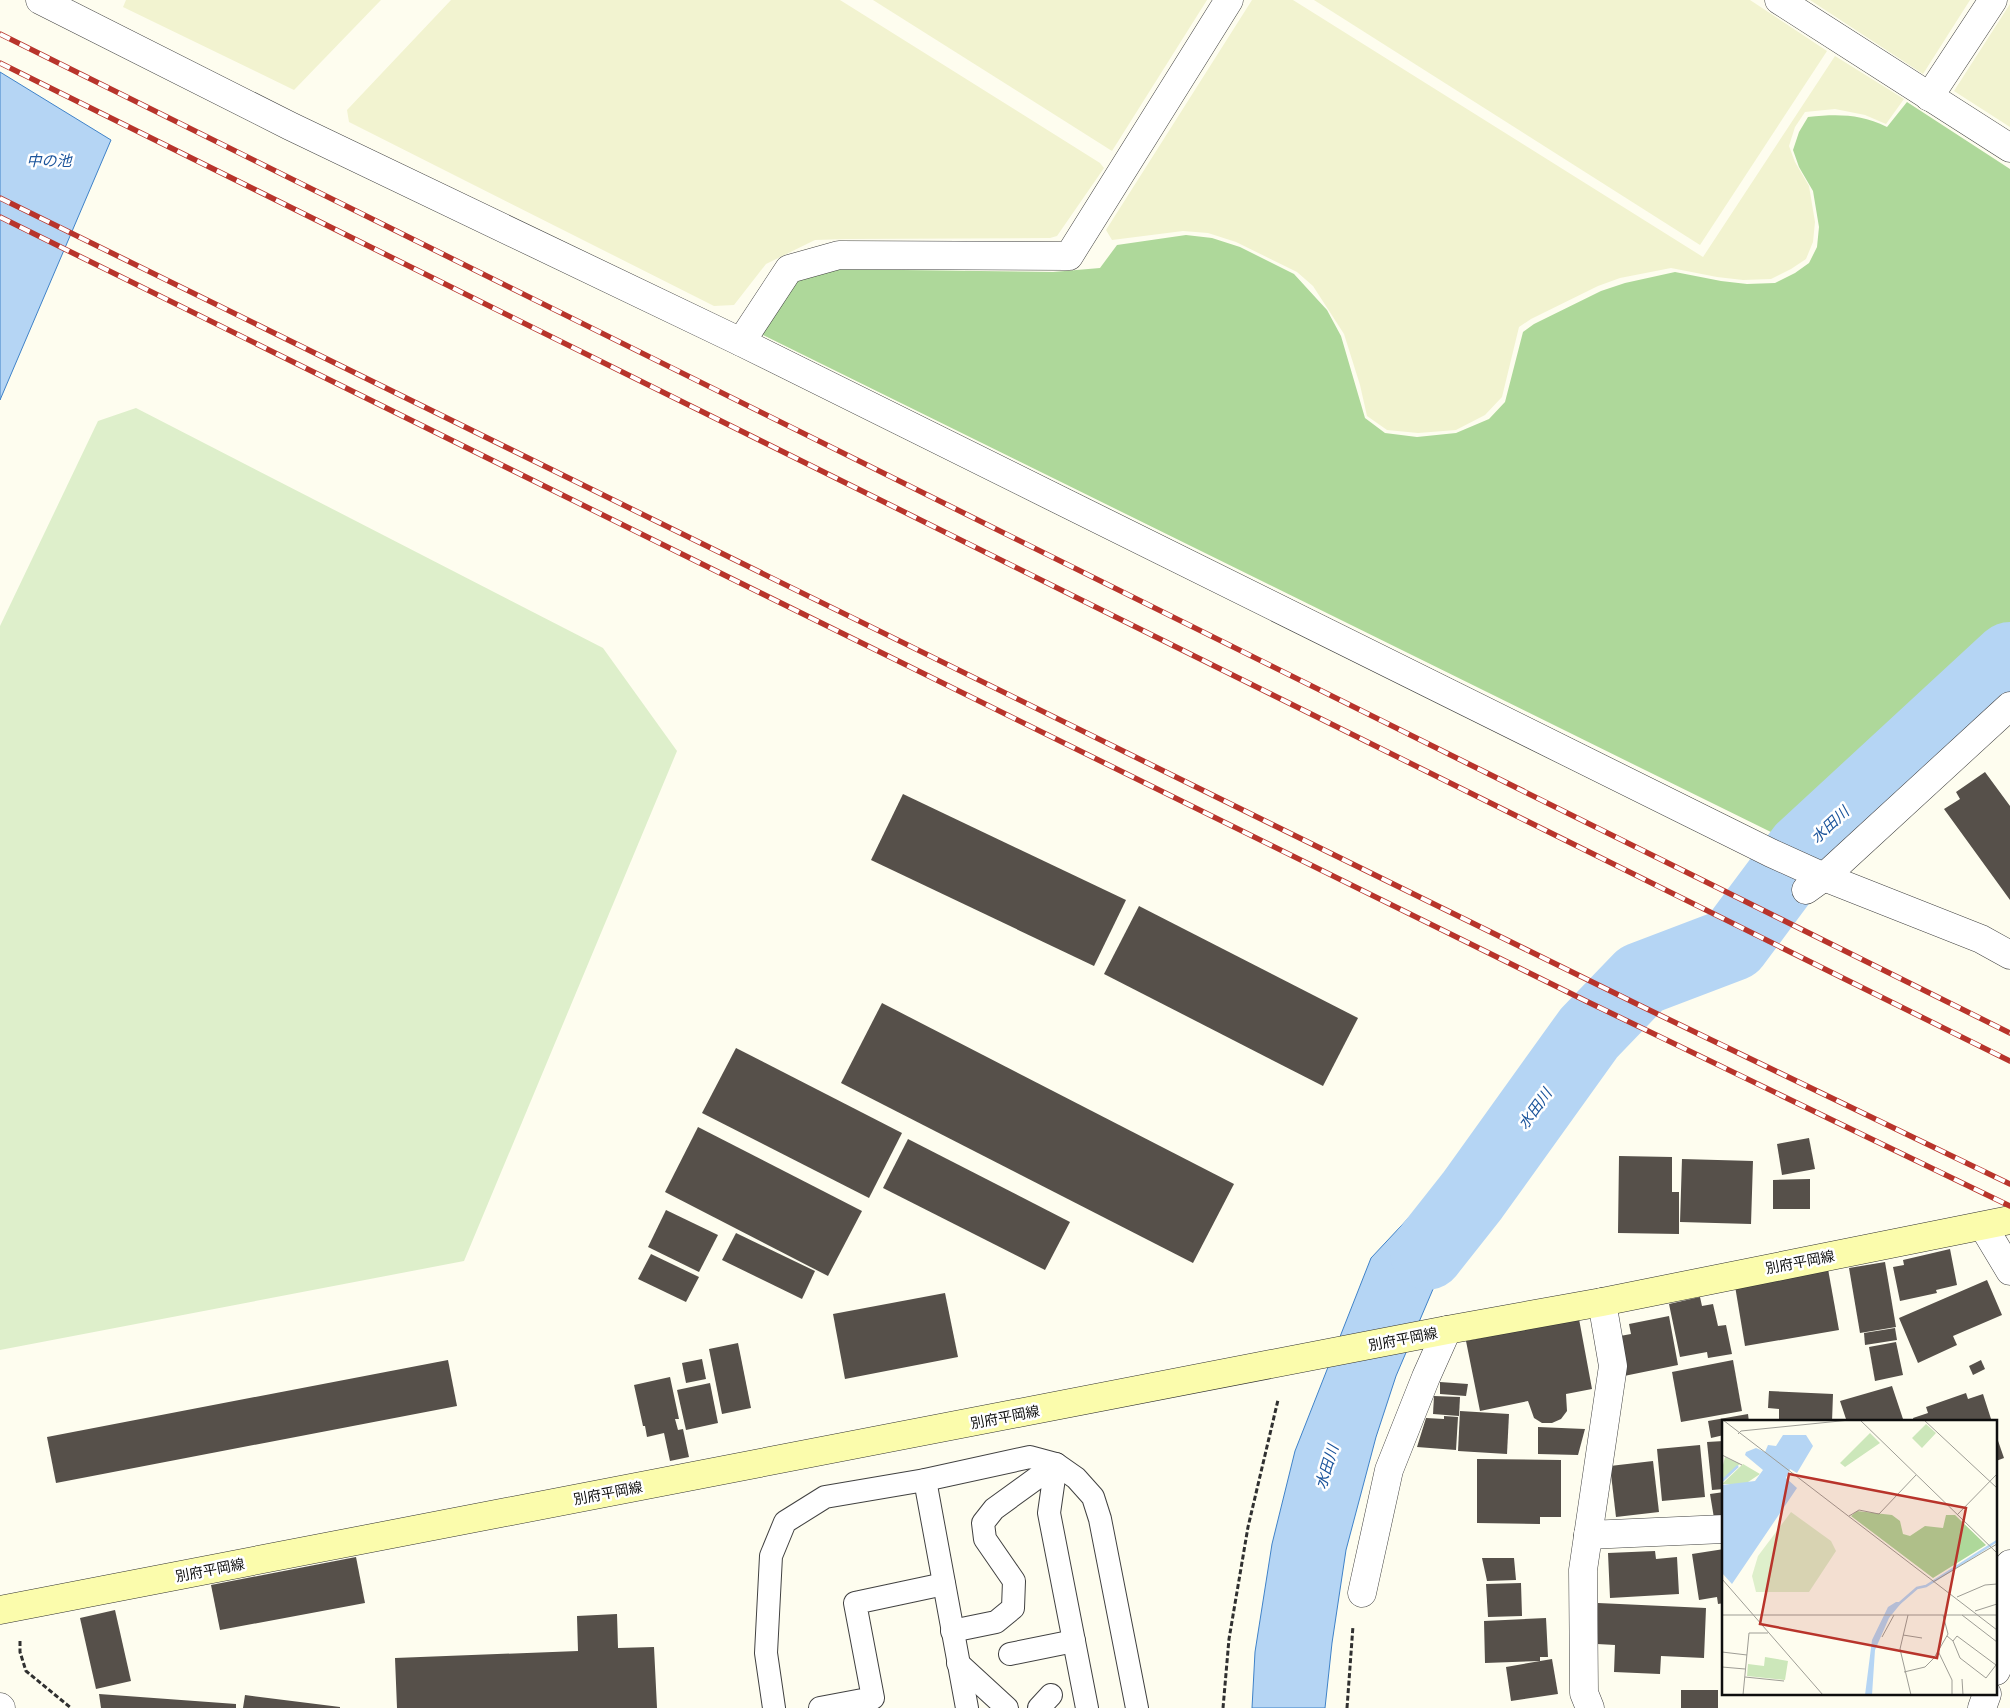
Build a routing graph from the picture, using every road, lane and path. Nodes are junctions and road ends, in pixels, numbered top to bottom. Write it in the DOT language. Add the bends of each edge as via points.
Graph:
graph roads {
  1 [pos="40,0"];
  2 [pos="1228,0"];
  3 [pos="1780,0"];
  4 [pos="1993,0"];
  5 [pos="1929,98"];
  6 [pos="2010,148"];
  7 [pos="741,342"];
  8 [pos="2010,706"];
  9 [pos="1814,880"];
  10 [pos="2010,955"];
  11 [pos="2010,1220"];
  12 [pos="1983,1226"];
  13 [pos="2010,1271"];
  14 [pos="1602,1302"];
  15 [pos="1447,1330"];
  16 [pos="1286,1362"];
  17 [pos="1056,1464"];
  18 [pos="925,1480"];
  19 [pos="1722,1529"];
  20 [pos="1588,1535"];
  21 [pos="2010,1564"];
  22 [pos="944,1584"];
  23 [pos="1362,1593"];
  24 [pos="0,1610"];
  25 [pos="2009,1629"];
  26 [pos="952,1632"];
  27 [pos="20,1636"];
  28 [pos="1074,1640"];
  29 [pos="1010,1654"];
  30 [pos="958,1663"];
  31 [pos="1998,1666"];
  32 [pos="1986,1696"];
  33 [pos="71,1708"];
  34 [pos="774,1708"];
  35 [pos="820,1708"];
  36 [pos="967,1708"];
  37 [pos="1007,1708"];
  38 [pos="1088,1708"];
  39 [pos="1137,1708"];
  40 [pos="1223,1708"];
  41 [pos="1347,1708"];
  42 [pos="1590,1708"];
  43 [pos="1982,1708"];
  1 -- 7 [label="street" via="290,126"];
  2 -- 7 [label="street" via="1069,256 839,255 788,269"];
  3 -- 5 [label="street"];
  4 -- 5 [label="street"];
  5 -- 6 [label="street"];
  7 -- 9 [label="street" via="1772,853"];
  8 -- 9 [label="street"];
  9 -- 10 [label="street" via="1981,939"];
  11 -- 12 [label="main road, 別府平岡線"];
  12 -- 13 [label="street"];
  12 -- 14 [label="main road, 別府平岡線"];
  14 -- 15 [label="main road, 別府平岡線"];
  14 -- 20 [label="street" via="1613,1366"];
  15 -- 16 [label="main road, 別府平岡線"];
  15 -- 23 [label="street" via="1389,1470"];
  16 -- 24 [label="main road, 別府平岡線"];
  16 -- 40 [label="path" via="1248,1528 1229,1639"];
  17 -- 18 [label="lane" via="1030,1457"];
  17 -- 26 [label="lane" via="994,1510 984,1523 985,1539 1014,1581 1013,1608 996,1622"];
  17 -- 28 [label="lane" via="1049,1513"];
  17 -- 39 [label="lane" via="1076,1478 1093,1497"];
  18 -- 22 [label="lane"];
  18 -- 34 [label="lane" via="825,1497 785,1522 771,1556 766,1653"];
  19 -- 20 [label="street"];
  20 -- 42 [label="street" via="1583,1570 1584,1693"];
  21 -- 25 [label="street"];
  22 -- 26 [label="lane"];
  22 -- 35 [label="lane" via="855,1602 874,1698"];
  23 -- 41 [label="path" via="1352,1630"];
  25 -- 31 [label="street"];
  26 -- 30 [label="lane"];
  27 -- 33 [label="path" via="20,1652 26,1671"];
  28 -- 29 [label="lane"];
  28 -- 38 [label="lane"];
  30 -- 36 [label="lane"];
  30 -- 37 [label="lane"];
  32 -- 43 [label="street"];
}
